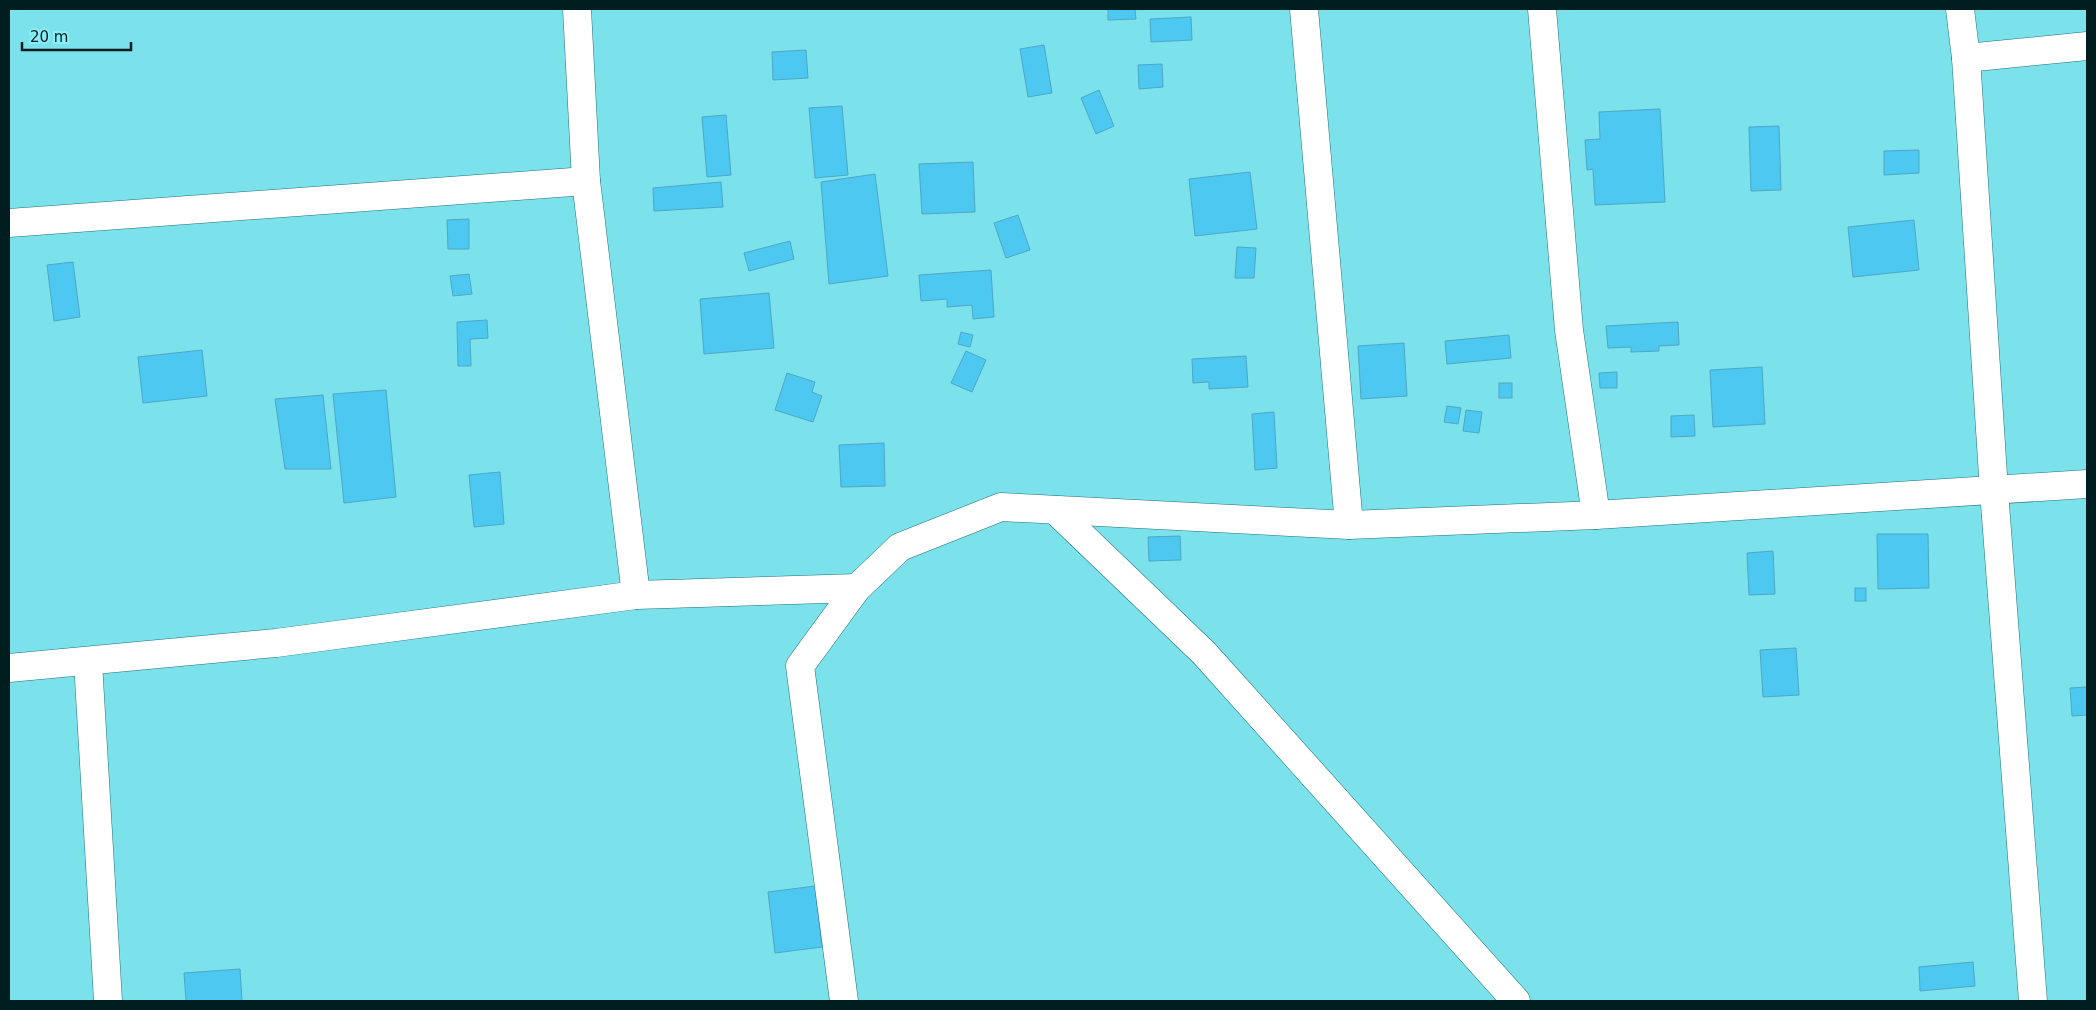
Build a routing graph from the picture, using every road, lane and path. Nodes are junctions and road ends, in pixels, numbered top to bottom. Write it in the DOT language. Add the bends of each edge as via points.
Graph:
graph roads {
  1 [pos="577,9"];
  2 [pos="1304,9"];
  3 [pos="1542,9"];
  4 [pos="1960,9"];
  5 [pos="2087,46"];
  6 [pos="1966,58"];
  7 [pos="586,181"];
  8 [pos="9,223"];
  9 [pos="2087,484"];
  10 [pos="1994,491"];
  11 [pos="1055,510"];
  12 [pos="1596,515"];
  13 [pos="1349,525"];
  14 [pos="857,588"];
  15 [pos="636,595"];
  16 [pos="88,662"];
  17 [pos="9,668"];
  18 [pos="108,1001"];
  19 [pos="844,1001"];
  20 [pos="1516,1001"];
  21 [pos="2033,1001"];
  1 -- 7 [label="street"];
  2 -- 13 [label="street"];
  3 -- 12 [label="street" via="1569,330"];
  4 -- 6 [label="street"];
  5 -- 6 [label="street"];
  6 -- 10 [label="street"];
  7 -- 8 [label="street"];
  7 -- 15 [label="street"];
  9 -- 10 [label="street"];
  10 -- 12 [label="street"];
  10 -- 21 [label="street"];
  11 -- 13 [label="street"];
  11 -- 14 [label="street" via="1001,508 900,547"];
  11 -- 20 [label="street" via="1204,653"];
  12 -- 13 [label="street"];
  14 -- 15 [label="street"];
  14 -- 19 [label="street" via="800,666"];
  15 -- 16 [label="street" via="276,644"];
  16 -- 17 [label="street"];
  16 -- 18 [label="street"];
}
